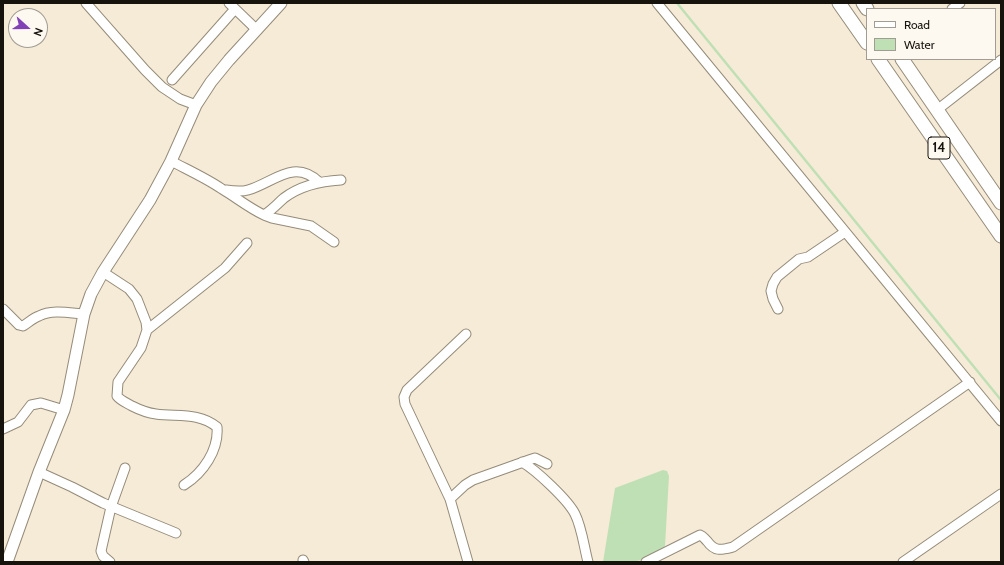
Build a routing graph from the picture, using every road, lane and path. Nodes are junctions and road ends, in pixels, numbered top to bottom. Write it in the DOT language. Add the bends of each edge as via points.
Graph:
graph roads {
  1 [pos="86,3"];
  2 [pos="281,3"];
  3 [pos="657,3"];
  4 [pos="839,3"];
  5 [pos="232,6"];
  6 [pos="257,30"];
  7 [pos="866,42"];
  8 [pos="879,60"];
  9 [pos="903,60"];
  10 [pos="1001,60"];
  11 [pos="172,80"];
  12 [pos="196,105"];
  13 [pos="937,110"];
  14 [pos="171,161"];
  15 [pos="341,180"];
  16 [pos="319,182"];
  17 [pos="222,189"];
  18 [pos="1001,203"];
  19 [pos="264,215"];
  20 [pos="845,232"];
  21 [pos="1001,236"];
  22 [pos="334,242"];
  23 [pos="247,243"];
  24 [pos="103,272"];
  25 [pos="3,309"];
  26 [pos="778,309"];
  27 [pos="84,314"];
  28 [pos="147,330"];
  29 [pos="466,334"];
  30 [pos="970,382"];
  31 [pos="64,410"];
  32 [pos="1001,421"];
  33 [pos="4,427"];
  34 [pos="522,462"];
  35 [pos="547,464"];
  36 [pos="125,468"];
  37 [pos="39,472"];
  38 [pos="184,485"];
  39 [pos="1001,494"];
  40 [pos="450,499"];
  41 [pos="112,507"];
  42 [pos="176,533"];
  43 [pos="7,562"];
  44 [pos="110,562"];
  45 [pos="468,562"];
  46 [pos="588,562"];
  47 [pos="646,562"];
  48 [pos="903,562"];
  1 -- 12 [label="street" via="162,87 180,99"];
  2 -- 6 [label="main road"];
  3 -- 20 [label="street"];
  4 -- 7 [label="highway"];
  5 -- 6 [label="street"];
  5 -- 11 [label="street"];
  6 -- 12 [label="main road" via="211,82"];
  8 -- 21 [label="highway, 14"];
  9 -- 13 [label="highway, 14"];
  10 -- 13 [label="street"];
  12 -- 14 [label="main road"];
  13 -- 18 [label="highway, 14"];
  14 -- 17 [label="street"];
  14 -- 24 [label="main road" via="150,200"];
  15 -- 16 [label="street"];
  16 -- 17 [label="street" via="308,173 294,171 246,191"];
  16 -- 19 [label="street" via="293,192"];
  17 -- 19 [label="street" via="247,207"];
  19 -- 22 [label="street" via="311,226"];
  20 -- 26 [label="street" via="808,257 796,261 777,277 771,291"];
  20 -- 30 [label="street"];
  23 -- 28 [label="street" via="225,268"];
  24 -- 27 [label="main road"];
  24 -- 28 [label="street" via="129,289 137,299"];
  25 -- 27 [label="street" via="23,326 39,316 55,312"];
  27 -- 31 [label="main road"];
  28 -- 38 [label="street" via="141,348 118,382 117,396 144,412 194,417 211,422 216,427 216,442 206,464"];
  29 -- 40 [label="street" via="407,390 404,397"];
  30 -- 32 [label="street"];
  30 -- 47 [label="street" via="733,547 723,550 711,547 700,535"];
  31 -- 33 [label="street" via="41,403 31,405 18,422"];
  31 -- 37 [label="main road"];
  34 -- 35 [label="street" via="535,458"];
  34 -- 40 [label="street" via="473,480"];
  34 -- 46 [label="street" via="536,472 575,514"];
  36 -- 41 [label="street"];
  37 -- 41 [label="street"];
  37 -- 43 [label="main road"];
  39 -- 48 [label="street"];
  40 -- 45 [label="street"];
  41 -- 42 [label="street"];
  41 -- 44 [label="street" via="101,551"];
}
